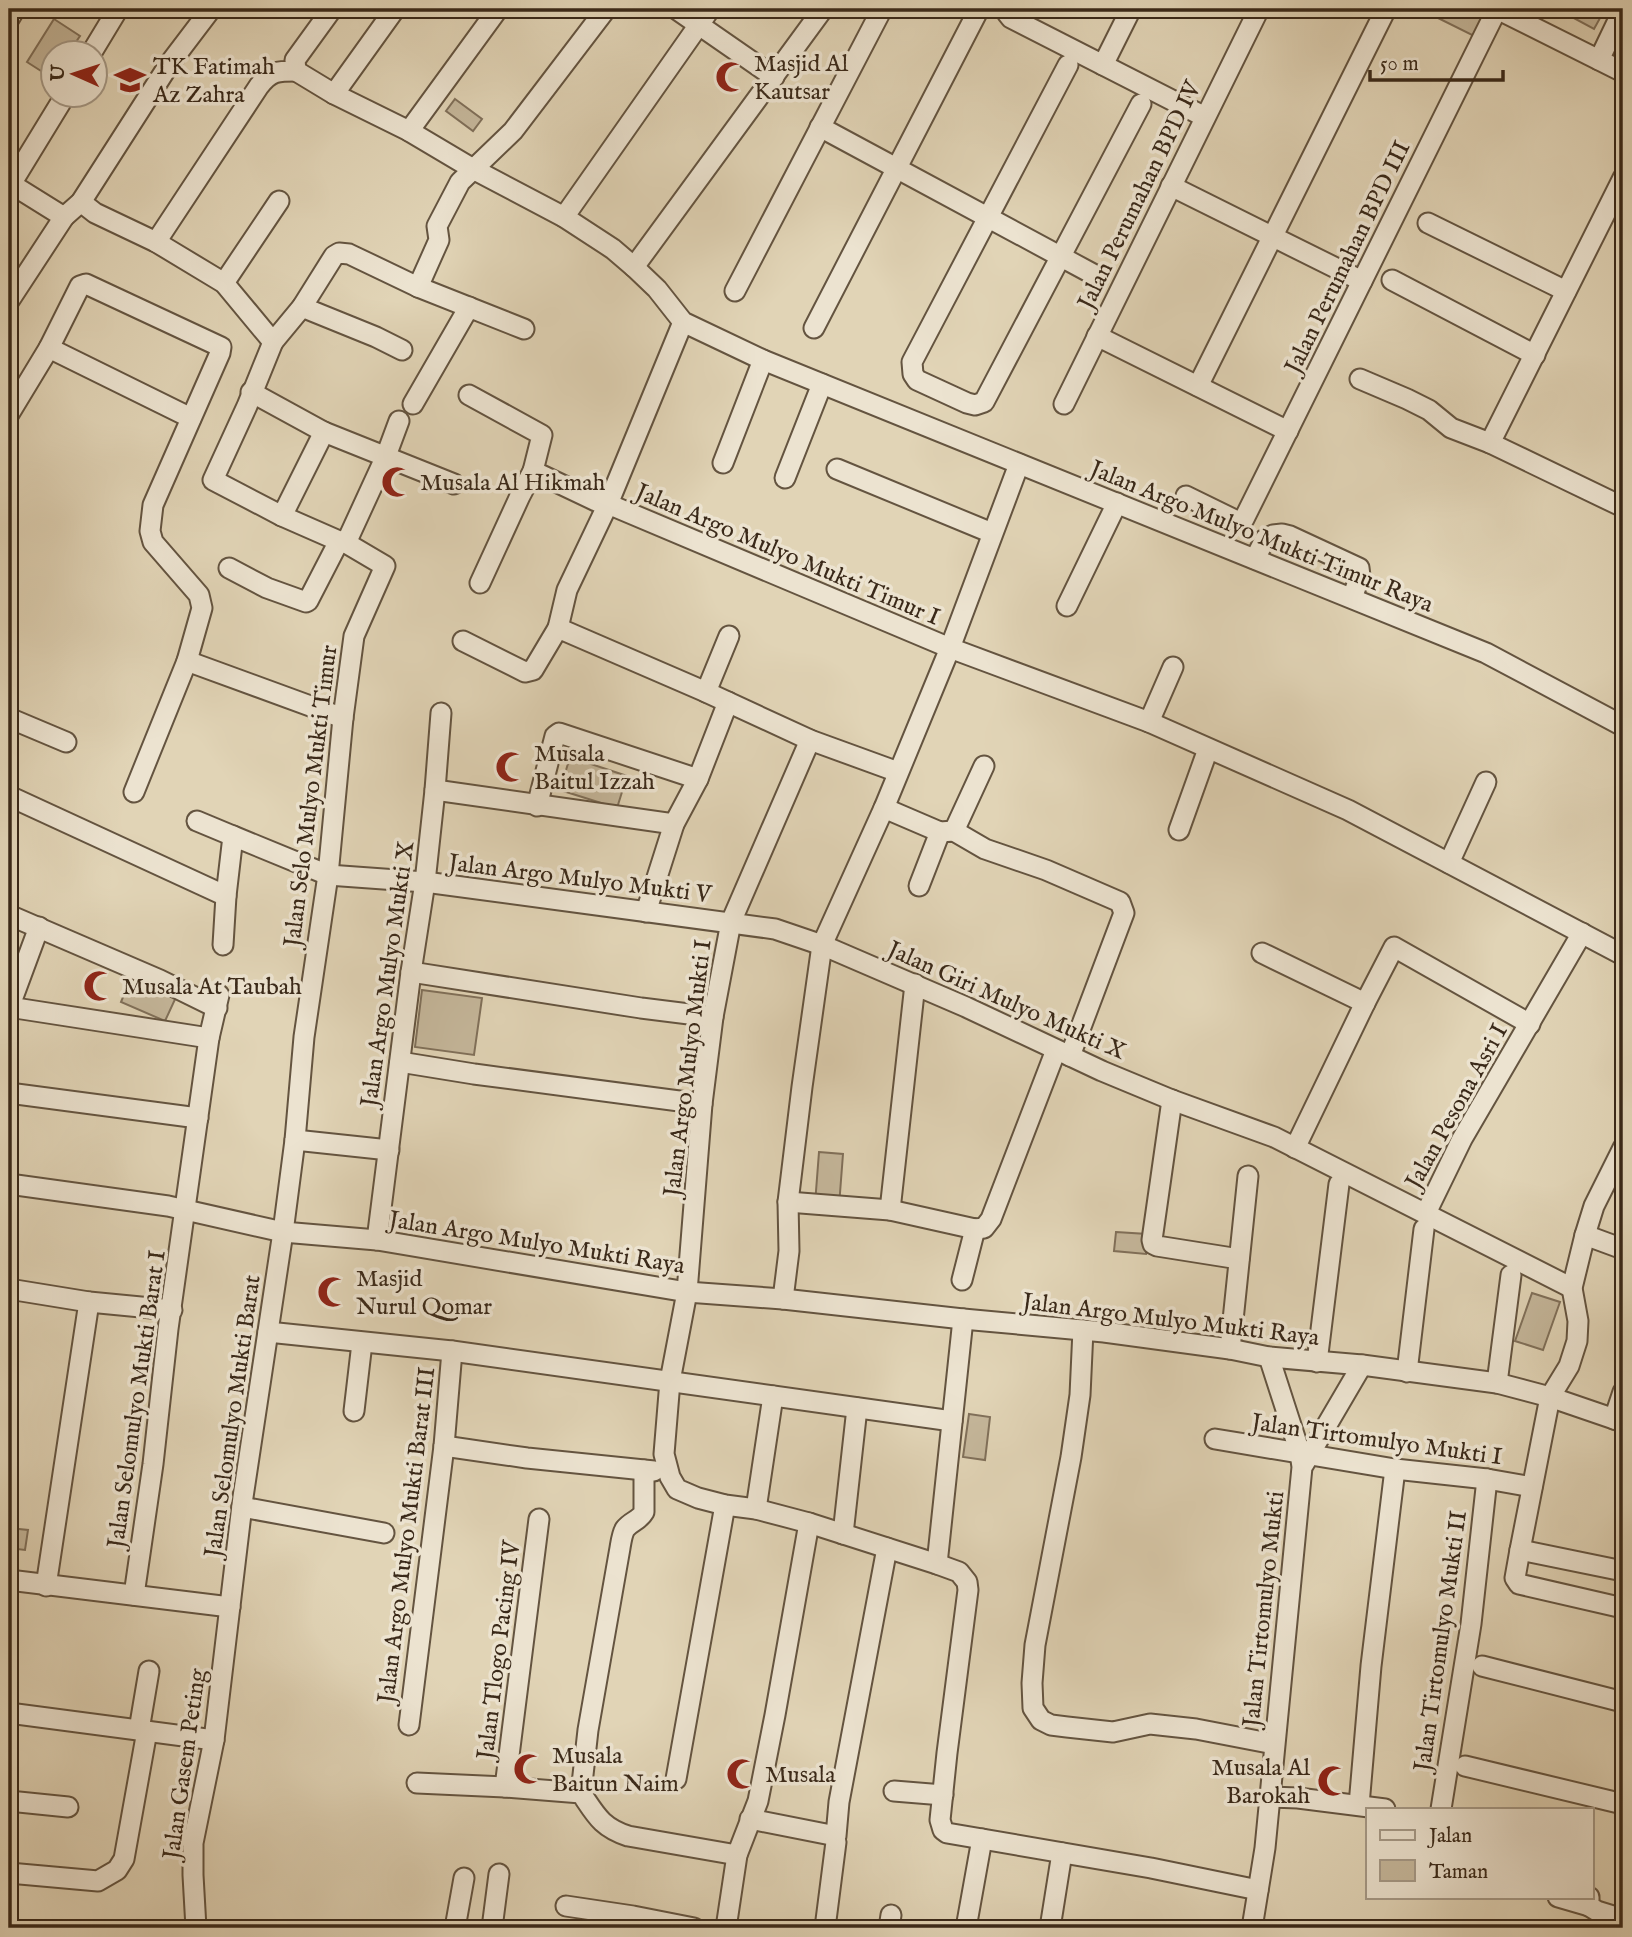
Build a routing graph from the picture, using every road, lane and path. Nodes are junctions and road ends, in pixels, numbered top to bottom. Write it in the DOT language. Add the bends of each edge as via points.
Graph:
graph roads {
  1 [pos="118,9"];
  2 [pos="211,9"];
  3 [pos="332,9"];
  4 [pos="394,9"];
  5 [pos="498,9"];
  6 [pos="606,9"];
  7 [pos="676,9"];
  8 [pos="823,9"];
  9 [pos="883,9"];
  10 [pos="979,9"];
  11 [pos="1131,9"];
  12 [pos="1259,9"];
  13 [pos="1385,9"];
  14 [pos="1497,9"];
  15 [pos="1623,10"];
  16 [pos="1009,13"];
  17 [pos="703,17"];
  18 [pos="100,38"];
  19 [pos="1598,60"];
  20 [pos="1068,65"];
  21 [pos="1103,65"];
  22 [pos="296,71"];
  23 [pos="1623,72"];
  24 [pos="774,77"];
  25 [pos="334,94"];
  26 [pos="1141,104"];
  27 [pos="57,108"];
  28 [pos="1205,117"];
  29 [pos="820,127"];
  30 [pos="410,131"];
  31 [pos="472,169"];
  32 [pos="896,169"];
  33 [pos="1623,178"];
  34 [pos="10,184"];
  35 [pos="1171,186"];
  36 [pos="279,201"];
  37 [pos="81,202"];
  38 [pos="64,217"];
  39 [pos="564,217"];
  40 [pos="986,217"];
  41 [pos="1428,223"];
  42 [pos="1273,237"];
  43 [pos="156,242"];
  44 [pos="1060,256"];
  45 [pos="634,267"];
  46 [pos="1093,274"];
  47 [pos="1392,280"];
  48 [pos="1362,281"];
  49 [pos="224,283"];
  50 [pos="418,287"];
  51 [pos="735,290"];
  52 [pos="1566,291"];
  53 [pos="9,301"];
  54 [pos="469,306"];
  55 [pos="302,307"];
  56 [pos="683,323"];
  57 [pos="814,328"];
  58 [pos="524,329"];
  59 [pos="1097,335"];
  60 [pos="273,342"];
  61 [pos="49,348"];
  62 [pos="401,350"];
  63 [pos="1535,355"];
  64 [pos="763,360"];
  65 [pos="1360,379"];
  66 [pos="822,384"];
  67 [pos="1198,386"];
  68 [pos="251,392"];
  69 [pos="469,395"];
  70 [pos="414,404"];
  71 [pos="1064,404"];
  72 [pos="9,414"];
  73 [pos="191,418"];
  74 [pos="399,421"];
  75 [pos="1288,431"];
  76 [pos="324,432"];
  77 [pos="1490,443"];
  78 [pos="386,456"];
  79 [pos="723,463"];
  80 [pos="1019,464"];
  81 [pos="837,469"];
  82 [pos="533,471"];
  83 [pos="785,478"];
  84 [pos="454,484"];
  85 [pos="1186,496"];
  86 [pos="1117,503"];
  87 [pos="608,504"];
  88 [pos="1623,507"];
  89 [pos="282,516"];
  90 [pos="992,534"];
  91 [pos="342,542"];
  92 [pos="1258,553"];
  93 [pos="229,568"];
  94 [pos="481,583"];
  95 [pos="1356,590"];
  96 [pos="1067,606"];
  97 [pos="558,628"];
  98 [pos="729,636"];
  99 [pos="463,641"];
  100 [pos="950,648"];
  101 [pos="187,661"];
  102 [pos="1173,667"];
  103 [pos="706,692"];
  104 [pos="729,702"];
  105 [pos="440,713"];
  106 [pos="9,718"];
  107 [pos="343,718"];
  108 [pos="1149,722"];
  109 [pos="1623,726"];
  110 [pos="810,740"];
  111 [pos="66,742"];
  112 [pos="1208,749"];
  113 [pos="984,765"];
  114 [pos="898,772"];
  115 [pos="698,779"];
  116 [pos="1486,782"];
  117 [pos="435,790"];
  118 [pos="134,792"];
  119 [pos="9,796"];
  120 [pos="537,806"];
  121 [pos="884,808"];
  122 [pos="197,821"];
  123 [pos="674,824"];
  124 [pos="1179,830"];
  125 [pos="947,831"];
  126 [pos="233,836"];
  127 [pos="1449,863"];
  128 [pos="328,875"];
  129 [pos="425,882"];
  130 [pos="919,886"];
  131 [pos="226,895"];
  132 [pos="646,912"];
  133 [pos="9,915"];
  134 [pos="730,922"];
  135 [pos="40,928"];
  136 [pos="1582,933"];
  137 [pos="822,944"];
  138 [pos="223,945"];
  139 [pos="1262,953"];
  140 [pos="1623,955"];
  141 [pos="411,972"];
  142 [pos="915,984"];
  143 [pos="1365,1003"];
  144 [pos="9,1007"];
  145 [pos="713,1017"];
  146 [pos="1530,1024"];
  147 [pos="209,1038"];
  148 [pos="1063,1053"];
  149 [pos="400,1062"];
  150 [pos="9,1093"];
  151 [pos="1172,1100"];
  152 [pos="702,1104"];
  153 [pos="198,1118"];
  154 [pos="295,1140"];
  155 [pos="1295,1148"];
  156 [pos="389,1150"];
  157 [pos="1621,1156"];
  158 [pos="1248,1176"];
  159 [pos="9,1184"];
  160 [pos="1339,1184"];
  161 [pos="788,1202"];
  162 [pos="186,1209"];
  163 [pos="890,1210"];
  164 [pos="1425,1221"];
  165 [pos="975,1229"];
  166 [pos="283,1232"];
  167 [pos="1586,1235"];
  168 [pos="377,1240"];
  169 [pos="1623,1249"];
  170 [pos="1240,1259"];
  171 [pos="1511,1275"];
  172 [pos="962,1280"];
  173 [pos="1572,1287"];
  174 [pos="9,1289"];
  175 [pos="687,1292"];
  176 [pos="783,1299"];
  177 [pos="89,1302"];
  178 [pos="172,1310"];
  179 [pos="963,1319"];
  180 [pos="1083,1330"];
  181 [pos="268,1332"];
  182 [pos="362,1343"];
  183 [pos="1230,1349"];
  184 [pos="452,1351"];
  185 [pos="1269,1357"];
  186 [pos="1317,1362"];
  187 [pos="1362,1365"];
  188 [pos="1407,1372"];
  189 [pos="670,1381"];
  190 [pos="1497,1383"];
  191 [pos="1623,1392"];
  192 [pos="774,1396"];
  193 [pos="1550,1397"];
  194 [pos="857,1408"];
  195 [pos="354,1411"];
  196 [pos="1619,1420"];
  197 [pos="952,1421"];
  198 [pos="1215,1440"];
  199 [pos="444,1446"];
  200 [pos="1304,1458"];
  201 [pos="1395,1469"];
  202 [pos="1487,1479"];
  203 [pos="1532,1487"];
  204 [pos="725,1506"];
  205 [pos="242,1507"];
  206 [pos="756,1509"];
  207 [pos="539,1519"];
  208 [pos="809,1522"];
  209 [pos="384,1533"];
  210 [pos="843,1534"];
  211 [pos="887,1548"];
  212 [pos="1520,1550"];
  213 [pos="937,1564"];
  214 [pos="1623,1571"];
  215 [pos="9,1580"];
  216 [pos="46,1586"];
  217 [pos="134,1595"];
  218 [pos="230,1607"];
  219 [pos="1623,1608"];
  220 [pos="1482,1666"];
  221 [pos="149,1671"];
  222 [pos="1623,1702"];
  223 [pos="9,1713"];
  224 [pos="409,1725"];
  225 [pos="143,1730"];
  226 [pos="214,1740"];
  227 [pos="1274,1744"];
  228 [pos="1465,1766"];
  229 [pos="676,1779"];
  230 [pos="417,1783"];
  231 [pos="505,1787"];
  232 [pos="894,1791"];
  233 [pos="581,1793"];
  234 [pos="943,1795"];
  235 [pos="1269,1797"];
  236 [pos="9,1801"];
  237 [pos="1623,1804"];
  238 [pos="1359,1805"];
  239 [pos="68,1807"];
  240 [pos="1378,1808"];
  241 [pos="1441,1808"];
  242 [pos="750,1819"];
  243 [pos="982,1839"];
  244 [pos="836,1842"];
  245 [pos="1062,1853"];
  246 [pos="737,1855"];
  247 [pos="9,1873"];
  248 [pos="499,1874"];
  249 [pos="464,1878"];
  250 [pos="1258,1890"];
  251 [pos="1566,1898"];
  252 [pos="1589,1901"];
  253 [pos="566,1906"];
  254 [pos="1623,1919"];
  255 [pos="196,1928"];
  256 [pos="455,1928"];
  257 [pos="492,1928"];
  258 [pos="694,1928"];
  259 [pos="726,1928"];
  260 [pos="825,1928"];
  261 [pos="966,1928"];
  262 [pos="1050,1928"];
  263 [pos="1252,1928"];
  1 -- 18 [label="street"];
  2 -- 37 [label="street" via="170,63"];
  3 -- 22 [label="street" via="295,60"];
  4 -- 25 [label="street"];
  5 -- 30 [label="street"];
  6 -- 31 [label="street" via="513,131"];
  7 -- 17 [label="street"];
  8 -- 24 [label="street"];
  9 -- 29 [label="street"];
  10 -- 32 [label="street"];
  11 -- 21 [label="street"];
  12 -- 28 [label="street, Jalan Perumahan BPD IV"];
  13 -- 42 [label="street"];
  14 -- 19 [label="street, Jalan Perumahan BPD III"];
  14 -- 48 [label="street, Jalan Perumahan BPD III"];
  15 -- 19 [label="street"];
  16 -- 21 [label="street"];
  17 -- 24 [label="street"];
  17 -- 39 [label="street"];
  19 -- 23 [label="street, Jalan Perumahan BPD III"];
  20 -- 40 [label="street"];
  21 -- 28 [label="street"];
  22 -- 25 [label="street"];
  22 -- 43 [label="street" via="267,75"];
  24 -- 45 [label="street"];
  25 -- 30 [label="street"];
  26 -- 44 [label="street"];
  27 -- 34 [label="street"];
  28 -- 35 [label="street, Jalan Perumahan BPD IV"];
  29 -- 32 [label="street"];
  29 -- 51 [label="street"];
  30 -- 31 [label="street"];
  31 -- 39 [label="street"];
  31 -- 50 [label="street" via="437,226 439,240"];
  32 -- 40 [label="street"];
  32 -- 57 [label="street"];
  33 -- 52 [label="street"];
  34 -- 38 [label="street"];
  35 -- 42 [label="street"];
  35 -- 59 [label="street, Jalan Perumahan BPD IV"];
  36 -- 49 [label="street"];
  37 -- 38 [label="street"];
  37 -- 43 [label="street"];
  38 -- 53 [label="street"];
  39 -- 45 [label="street"];
  40 -- 44 [label="street"];
  40 -- 44 [label="street" via="912,362 917,380 967,403 984,402"];
  41 -- 52 [label="street"];
  42 -- 48 [label="street"];
  42 -- 67 [label="street"];
  43 -- 49 [label="street"];
  44 -- 46 [label="street"];
  45 -- 56 [label="street"];
  47 -- 63 [label="street"];
  48 -- 75 [label="street, Jalan Perumahan BPD III"];
  49 -- 60 [label="street"];
  50 -- 54 [label="street"];
  50 -- 55 [label="street" via="339,253"];
  52 -- 63 [label="street"];
  54 -- 58 [label="street"];
  54 -- 70 [label="street"];
  55 -- 60 [label="street"];
  55 -- 62 [label="street"];
  56 -- 64 [label="street, Jalan Argo Mulyo Mukti Timur Raya"];
  56 -- 87 [label="street"];
  59 -- 67 [label="street"];
  59 -- 71 [label="street, Jalan Perumahan BPD IV"];
  60 -- 68 [label="street"];
  61 -- 72 [label="street"];
  61 -- 73 [label="street"];
  61 -- 73 [label="street" via="80,286 86,284 218,345 220,353"];
  63 -- 77 [label="street"];
  64 -- 66 [label="street, Jalan Argo Mulyo Mukti Timur Raya"];
  64 -- 79 [label="street"];
  65 -- 77 [label="street" via="1429,410 1451,428"];
  66 -- 80 [label="street, Jalan Argo Mulyo Mukti Timur Raya"];
  66 -- 83 [label="street"];
  67 -- 75 [label="street"];
  68 -- 76 [label="street"];
  68 -- 89 [label="street, Jalan Selo Mulyo Mukti Timur" via="213,479"];
  69 -- 82 [label="street" via="542,435"];
  73 -- 101 [label="street" via="153,505 150,531 165,558 199,596 202,608"];
  74 -- 78 [label="street"];
  75 -- 85 [label="street, Jalan Perumahan BPD III" via="1240,522"];
  76 -- 78 [label="street"];
  76 -- 89 [label="street"];
  77 -- 88 [label="street"];
  78 -- 84 [label="street"];
  78 -- 91 [label="street"];
  80 -- 86 [label="street, Jalan Argo Mulyo Mukti Timur Raya"];
  80 -- 90 [label="street"];
  81 -- 90 [label="street"];
  82 -- 87 [label="street"];
  82 -- 94 [label="street"];
  86 -- 92 [label="street, Jalan Argo Mulyo Mukti Timur Raya"];
  86 -- 96 [label="street"];
  87 -- 97 [label="street" via="567,590"];
  87 -- 100 [label="street, Jalan Argo Mulyo Mukti Timur I"];
  89 -- 91 [label="street, Jalan Selo Mulyo Mukti Timur"];
  90 -- 100 [label="street"];
  91 -- 93 [label="street" via="306,602"];
  91 -- 107 [label="street, Jalan Selo Mulyo Mukti Timur" via="386,566 354,635"];
  92 -- 95 [label="street, Jalan Argo Mulyo Mukti Timur Raya"];
  92 -- 95 [label="street" via="1265,539 1290,536 1356,565 1360,571"];
  95 -- 109 [label="street, Jalan Argo Mulyo Mukti Timur Raya"];
  97 -- 99 [label="street" via="529,672"];
  97 -- 103 [label="street"];
  98 -- 103 [label="street"];
  100 -- 108 [label="street, Jalan Argo Mulyo Mukti Timur I"];
  100 -- 114 [label="street"];
  101 -- 107 [label="street"];
  101 -- 118 [label="street"];
  102 -- 108 [label="street"];
  103 -- 104 [label="street"];
  104 -- 110 [label="street"];
  104 -- 115 [label="street"];
  105 -- 117 [label="street, Jalan Argo Mulyo Mukti X"];
  106 -- 111 [label="street"];
  107 -- 128 [label="street, Jalan Selo Mulyo Mukti Timur"];
  108 -- 112 [label="street, Jalan Argo Mulyo Mukti Timur I"];
  110 -- 114 [label="street"];
  110 -- 134 [label="street, Jalan Argo Mulyo Mukti I"];
  112 -- 124 [label="street"];
  112 -- 127 [label="street, Jalan Argo Mulyo Mukti Timur I" via="1348,810"];
  113 -- 125 [label="street"];
  114 -- 121 [label="street"];
  115 -- 120 [label="street" via="559,733"];
  115 -- 123 [label="street"];
  116 -- 127 [label="street"];
  117 -- 120 [label="street"];
  117 -- 129 [label="street, Jalan Argo Mulyo Mukti X"];
  119 -- 131 [label="street"];
  120 -- 123 [label="street"];
  121 -- 125 [label="street"];
  121 -- 137 [label="street"];
  122 -- 126 [label="street, Jalan Argo Mulyo Mukti V"];
  123 -- 132 [label="street"];
  125 -- 130 [label="street"];
  125 -- 148 [label="street" via="1120,902 1124,908"];
  126 -- 128 [label="street, Jalan Argo Mulyo Mukti V"];
  126 -- 131 [label="street"];
  127 -- 136 [label="street, Jalan Argo Mulyo Mukti Timur I"];
  128 -- 129 [label="street, Jalan Argo Mulyo Mukti V"];
  128 -- 154 [label="street, Jalan Selo Mulyo Mukti Timur" via="304,1037"];
  129 -- 132 [label="street, Jalan Argo Mulyo Mukti V"];
  129 -- 141 [label="street, Jalan Argo Mulyo Mukti X"];
  131 -- 138 [label="street"];
  132 -- 134 [label="street, Jalan Argo Mulyo Mukti V"];
  133 -- 135 [label="street"];
  134 -- 137 [label="street, Jalan Argo Mulyo Mukti V" via="775,929"];
  134 -- 145 [label="street, Jalan Argo Mulyo Mukti I"];
  135 -- 144 [label="street"];
  135 -- 147 [label="street, Jalan Selomulyo Mukti Barat I" via="218,1001"];
  136 -- 140 [label="street, Jalan Argo Mulyo Mukti Timur I"];
  136 -- 146 [label="street, Jalan Pesona Asri I"];
  137 -- 142 [label="street, Jalan Giri Mulyo Mukti X"];
  137 -- 161 [label="street"];
  139 -- 143 [label="street"];
  141 -- 145 [label="street"];
  141 -- 149 [label="street, Jalan Argo Mulyo Mukti X"];
  142 -- 148 [label="street, Jalan Giri Mulyo Mukti X"];
  142 -- 163 [label="street"];
  143 -- 146 [label="street, Jalan Pesona Asri I" via="1394,947"];
  143 -- 155 [label="street"];
  144 -- 147 [label="street"];
  145 -- 152 [label="street, Jalan Argo Mulyo Mukti I"];
  146 -- 164 [label="street, Jalan Pesona Asri I" via="1462,1139"];
  147 -- 153 [label="street, Jalan Selomulyo Mukti Barat I"];
  148 -- 151 [label="street, Jalan Giri Mulyo Mukti X"];
  148 -- 165 [label="street" via="991,1219 984,1228"];
  149 -- 152 [label="street"];
  149 -- 156 [label="street, Jalan Argo Mulyo Mukti X"];
  150 -- 153 [label="street"];
  151 -- 155 [label="street, Jalan Pesona Asri I"];
  151 -- 170 [label="street" via="1153,1244"];
  152 -- 175 [label="street, Jalan Argo Mulyo Mukti I"];
  153 -- 162 [label="street, Jalan Selomulyo Mukti Barat I"];
  154 -- 156 [label="street"];
  154 -- 166 [label="street, Jalan Selo Mulyo Mukti Timur"];
  155 -- 164 [label="street, Jalan Pesona Asri I"];
  156 -- 168 [label="street, Jalan Argo Mulyo Mukti X"];
  157 -- 167 [label="street" via="1594,1206"];
  158 -- 170 [label="street"];
  159 -- 162 [label="street, Jalan Argo Mulyo Mukti Raya"];
  160 -- 186 [label="street"];
  161 -- 163 [label="street"];
  161 -- 176 [label="street" via="789,1251"];
  162 -- 166 [label="street, Jalan Argo Mulyo Mukti Raya"];
  162 -- 178 [label="street, Jalan Selomulyo Mukti Barat I"];
  163 -- 165 [label="street"];
  164 -- 173 [label="street, Jalan Pesona Asri I"];
  164 -- 188 [label="street"];
  165 -- 172 [label="street"];
  166 -- 168 [label="street, Jalan Argo Mulyo Mukti Raya"];
  166 -- 181 [label="street, Jalan Selomulyo Mukti Barat"];
  167 -- 169 [label="street"];
  167 -- 173 [label="street"];
  168 -- 175 [label="street, Jalan Argo Mulyo Mukti Raya"];
  170 -- 183 [label="street"];
  171 -- 190 [label="street"];
  173 -- 193 [label="street" via="1577,1341 1569,1366"];
  174 -- 177 [label="street"];
  175 -- 176 [label="street, Jalan Argo Mulyo Mukti Raya"];
  175 -- 189 [label="street, Jalan Argo Mulyo Mukti I"];
  176 -- 179 [label="street, Jalan Argo Mulyo Mukti Raya"];
  177 -- 178 [label="street"];
  177 -- 216 [label="street"];
  178 -- 217 [label="street, Jalan Selomulyo Mukti Barat I"];
  179 -- 180 [label="street, Jalan Argo Mulyo Mukti Raya"];
  179 -- 197 [label="street"];
  180 -- 183 [label="street, Jalan Argo Mulyo Mukti Raya"];
  180 -- 227 [label="street" via="1071,1457 1035,1645 1033,1709 1041,1720 1068,1727 1113,1732 1150,1724"];
  181 -- 182 [label="street"];
  181 -- 205 [label="street, Jalan Selomulyo Mukti Barat"];
  182 -- 184 [label="street"];
  182 -- 195 [label="street"];
  183 -- 185 [label="street, Jalan Argo Mulyo Mukti Raya"];
  184 -- 189 [label="street"];
  184 -- 199 [label="street, Jalan Argo Mulyo Mukti Barat III"];
  185 -- 186 [label="street, Jalan Argo Mulyo Mukti Raya"];
  185 -- 200 [label="street, Jalan Tirtomulyo Mukti"];
  186 -- 187 [label="street, Jalan Argo Mulyo Mukti Raya"];
  187 -- 188 [label="street, Jalan Argo Mulyo Mukti Raya"];
  187 -- 200 [label="street, Jalan Tirtomulyo Mukti"];
  188 -- 190 [label="street, Jalan Argo Mulyo Mukti Raya"];
  189 -- 192 [label="street"];
  189 -- 204 [label="street, Jalan Argo Mulyo Mukti I" via="664,1454 670,1477 677,1489"];
  190 -- 193 [label="street, Jalan Argo Mulyo Mukti Raya"];
  191 -- 196 [label="street"];
  192 -- 194 [label="street"];
  192 -- 206 [label="street"];
  193 -- 196 [label="street, Jalan Argo Mulyo Mukti Raya"];
  193 -- 203 [label="street"];
  194 -- 197 [label="street"];
  194 -- 210 [label="street"];
  197 -- 213 [label="street"];
  198 -- 200 [label="street, Jalan Tirtomulyo Mukti I"];
  199 -- 224 [label="street, Jalan Argo Mulyo Mukti Barat III"];
  199 -- 233 [label="street" via="650,1470 644,1512 625,1529 620,1548"];
  200 -- 201 [label="street, Jalan Tirtomulyo Mukti I"];
  200 -- 227 [label="street, Jalan Tirtomulyo Mukti"];
  201 -- 202 [label="street, Jalan Tirtomulyo Mukti I"];
  201 -- 238 [label="street"];
  202 -- 203 [label="street, Jalan Tirtomulyo Mukti I"];
  202 -- 241 [label="street, Jalan Tirtomulyo Mukti II" via="1471,1624"];
  203 -- 212 [label="street"];
  204 -- 206 [label="street, Jalan Argo Mulyo Mukti I"];
  204 -- 229 [label="street"];
  205 -- 209 [label="street"];
  205 -- 218 [label="street, Jalan Selomulyo Mukti Barat"];
  206 -- 208 [label="street, Jalan Argo Mulyo Mukti I"];
  207 -- 231 [label="street, Jalan Tlogo Pacing IV"];
  208 -- 210 [label="street, Jalan Argo Mulyo Mukti I"];
  208 -- 242 [label="street" via="758,1801"];
  210 -- 211 [label="street, Jalan Argo Mulyo Mukti I"];
  211 -- 213 [label="street, Jalan Argo Mulyo Mukti I"];
  211 -- 242 [label="street" via="836,1836"];
  212 -- 214 [label="street"];
  212 -- 219 [label="street" via="1515,1578 1519,1584"];
  213 -- 234 [label="street, Jalan Argo Mulyo Mukti I" via="959,1572 968,1590"];
  215 -- 216 [label="street"];
  216 -- 217 [label="street"];
  217 -- 218 [label="street"];
  218 -- 226 [label="street, Jalan Gasem Peting"];
  220 -- 222 [label="street"];
  221 -- 225 [label="street"];
  223 -- 225 [label="street"];
  225 -- 226 [label="street"];
  225 -- 247 [label="street" via="124,1859 117,1870 97,1881"];
  226 -- 255 [label="street, Jalan Gasem Peting" via="193,1843"];
  227 -- 235 [label="street, Jalan Tirtomulyo Mukti"];
  228 -- 237 [label="street"];
  230 -- 231 [label="street"];
  231 -- 233 [label="street"];
  232 -- 234 [label="street"];
  233 -- 246 [label="street" via="612,1830"];
  234 -- 243 [label="street, Jalan Argo Mulyo Mukti I" via="943,1830"];
  235 -- 238 [label="street"];
  235 -- 250 [label="street, Jalan Tirtomulyo Mukti"];
  236 -- 239 [label="street"];
  238 -- 240 [label="street"];
  242 -- 246 [label="street"];
  243 -- 245 [label="street"];
  243 -- 261 [label="street"];
  244 -- 260 [label="street"];
  245 -- 250 [label="street"];
  245 -- 262 [label="street"];
  246 -- 259 [label="street"];
  248 -- 257 [label="street"];
  249 -- 256 [label="street"];
  250 -- 263 [label="street, Jalan Tirtomulyo Mukti"];
  251 -- 252 [label="street"];
  252 -- 254 [label="street" via="1597,1911"];
  253 -- 258 [label="street"];
}
